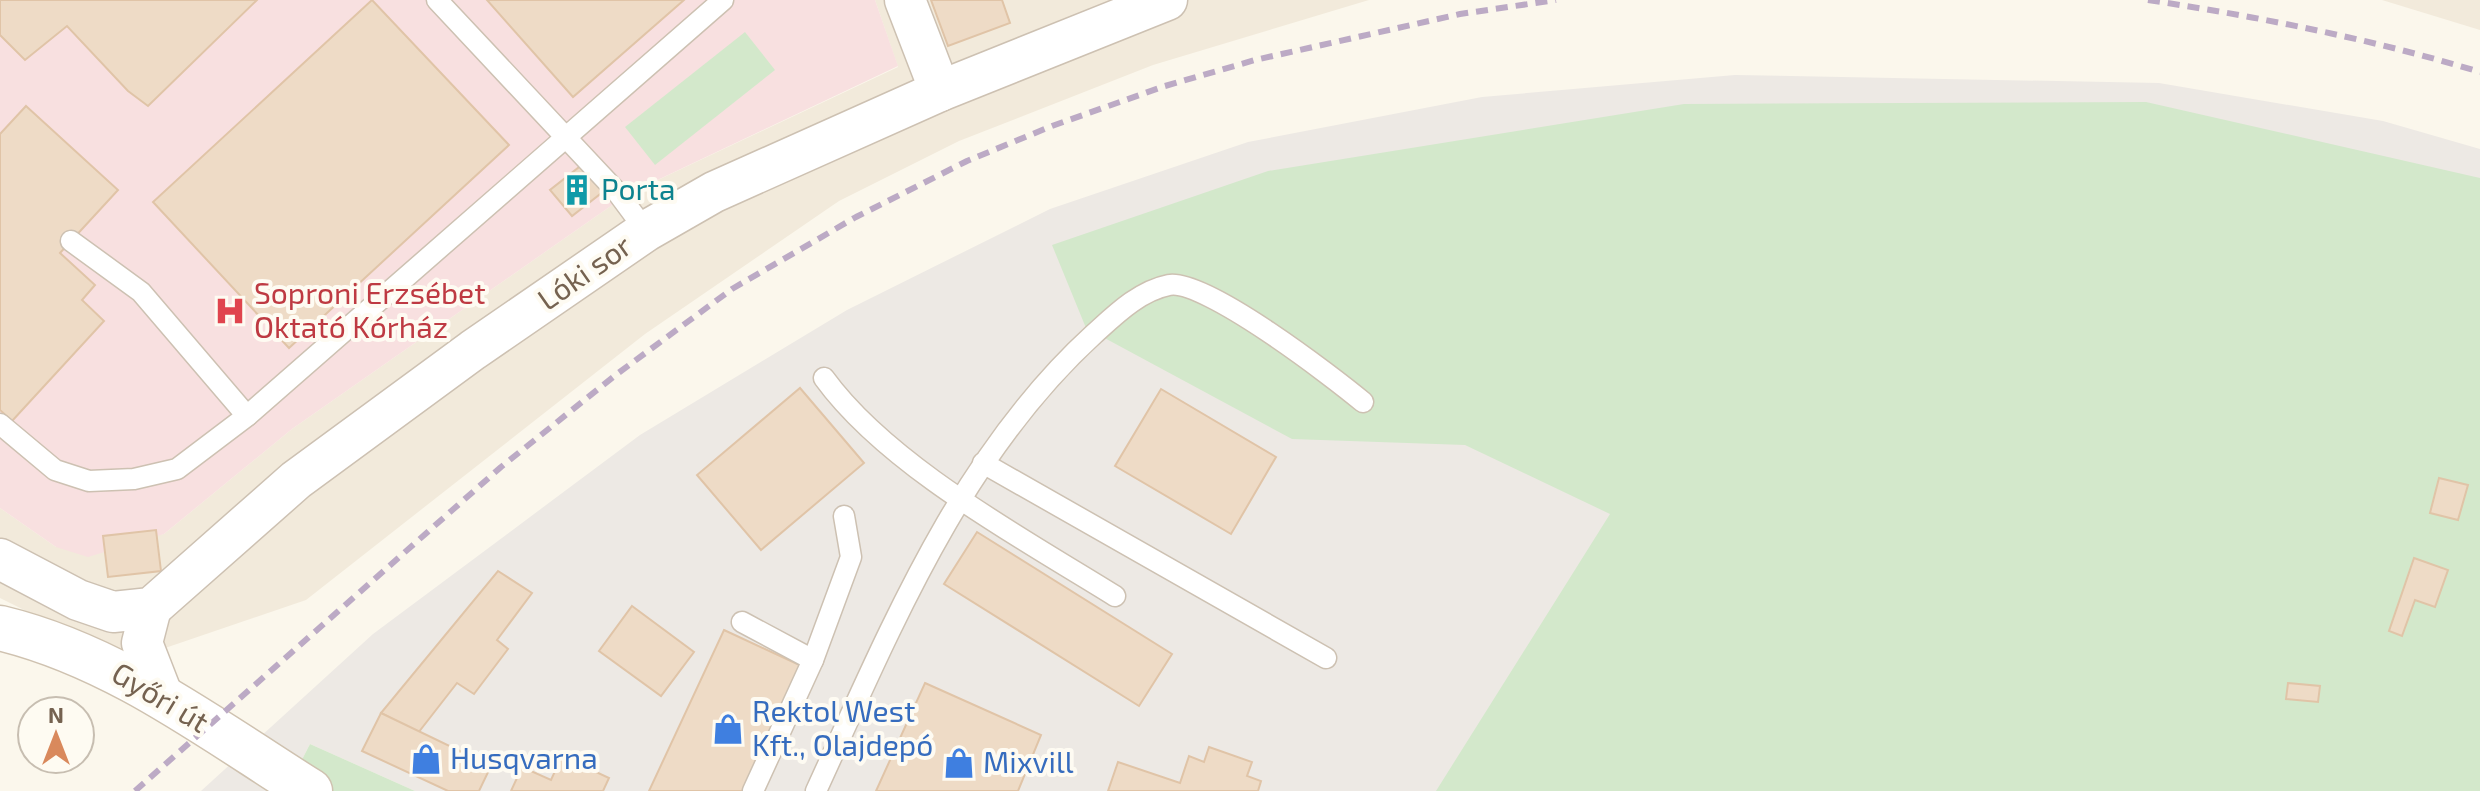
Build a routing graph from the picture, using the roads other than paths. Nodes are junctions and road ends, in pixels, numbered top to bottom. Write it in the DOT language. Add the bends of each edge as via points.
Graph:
graph roads {
  1 [pos="437,0"];
  2 [pos="723,0"];
  3 [pos="905,0"];
  4 [pos="1167,0"];
  5 [pos="940,91"];
  6 [pos="564,139"];
  7 [pos="646,231"];
  8 [pos="71,241"];
  9 [pos="824,378"];
  10 [pos="1363,402"];
  11 [pos="247,416"];
  12 [pos="0,424"];
  13 [pos="983,463"];
  14 [pos="960,499"];
  15 [pos="844,516"];
  16 [pos="0,559"];
  17 [pos="1115,596"];
  18 [pos="151,608"];
  19 [pos="742,622"];
  20 [pos="0,628"];
  21 [pos="1326,658"];
  22 [pos="813,660"];
  23 [pos="163,697"];
  24 [pos="283,784"];
  25 [pos="753,791"];
  26 [pos="816,791"];
  1 -- 6 [label="lane"];
  2 -- 6 [label="lane"];
  3 -- 5 [label="street"];
  4 -- 5 [label="street, Lóki sor"];
  5 -- 7 [label="street, Lóki sor" via="714,192"];
  6 -- 7 [label="lane" via="617,192"];
  6 -- 11 [label="lane"];
  7 -- 18 [label="street, Lóki sor" via="296,480"];
  8 -- 11 [label="lane" via="141,292"];
  9 -- 14 [label="lane" via="849,412"];
  10 -- 13 [label="lane" via="1238,313 1199,290 1170,284 1128,303 1064,362"];
  11 -- 12 [label="lane" via="177,469 134,479 89,481 55,470"];
  13 -- 14 [label="lane"];
  13 -- 21 [label="lane"];
  14 -- 17 [label="lane"];
  14 -- 26 [label="lane" via="918,574"];
  15 -- 22 [label="lane" via="851,557"];
  16 -- 18 [label="street" via="113,612"];
  18 -- 23 [label="street" via="142,643"];
  19 -- 22 [label="lane"];
  20 -- 23 [label="main road, Győri út" via="86,657"];
  22 -- 25 [label="lane"];
  23 -- 24 [label="main road, Győri út"];
}
